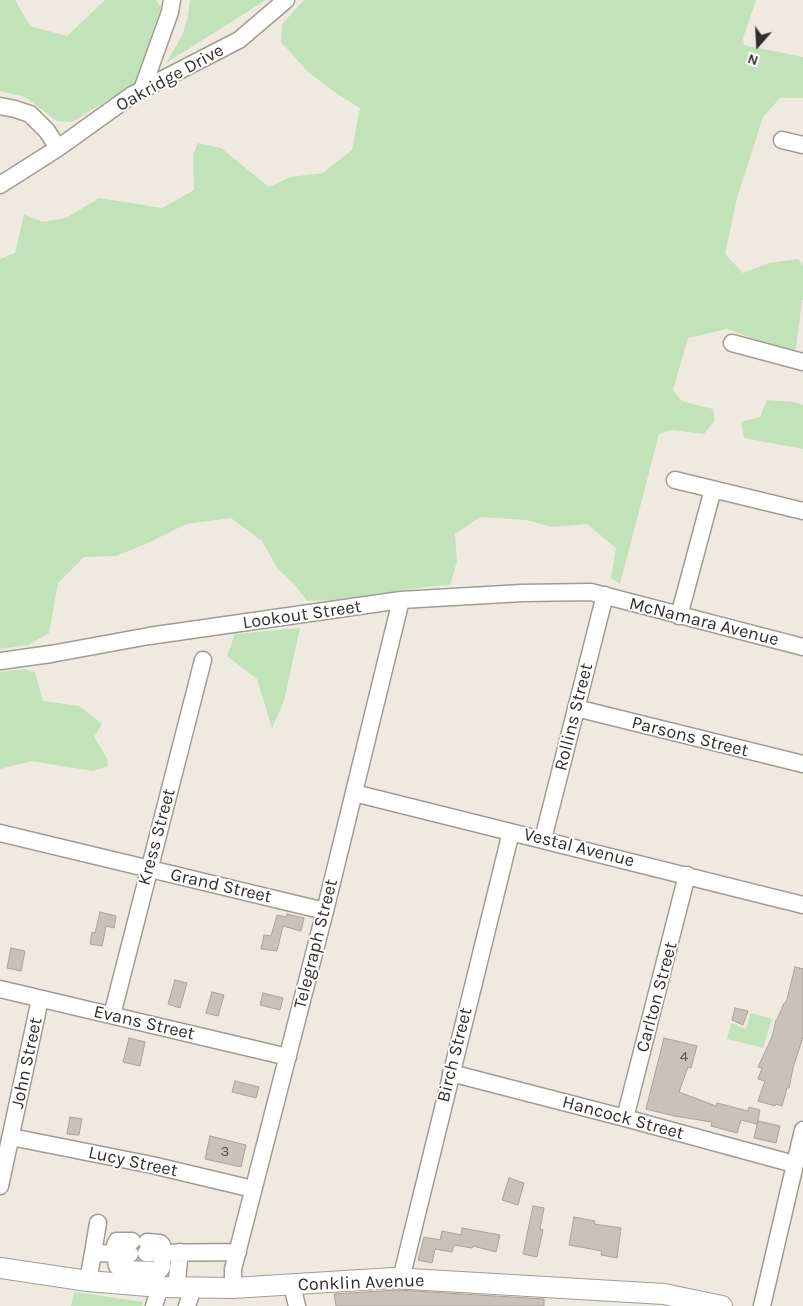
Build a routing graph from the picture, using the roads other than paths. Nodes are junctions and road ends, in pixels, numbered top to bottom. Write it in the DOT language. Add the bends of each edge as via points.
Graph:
graph roads {
  1 [pos="172,0"];
  2 [pos="286,0"];
  3 [pos="142,90"];
  4 [pos="0,106"];
  5 [pos="782,140"];
  6 [pos="803,145"];
  7 [pos="58,148"];
  8 [pos="0,185"];
  9 [pos="732,343"];
  10 [pos="803,362"];
  11 [pos="675,480"];
  12 [pos="712,489"];
  13 [pos="803,511"];
  14 [pos="605,595"];
  15 [pos="401,600"];
  16 [pos="679,616"];
  17 [pos="803,647"];
  18 [pos="203,660"];
  19 [pos="0,661"];
  20 [pos="576,708"];
  21 [pos="803,764"];
  22 [pos="354,793"];
  23 [pos="510,832"];
  24 [pos="0,833"];
  25 [pos="543,840"];
  26 [pos="149,869"];
  27 [pos="687,875"];
  28 [pos="803,905"];
  29 [pos="325,911"];
  30 [pos="0,989"];
  31 [pos="40,999"];
  32 [pos="112,1015"];
  33 [pos="288,1057"];
  34 [pos="451,1073"];
  35 [pos="625,1118"];
  36 [pos="803,1130"];
  37 [pos="11,1137"];
  38 [pos="794,1164"];
  39 [pos="0,1186"];
  40 [pos="254,1189"];
  41 [pos="98,1223"];
  42 [pos="134,1249"];
  43 [pos="180,1252"];
  44 [pos="238,1252"];
  45 [pos="93,1253"];
  46 [pos="163,1254"];
  47 [pos="0,1268"];
  48 [pos="401,1279"];
  49 [pos="88,1281"];
  50 [pos="292,1285"];
  51 [pos="233,1288"];
  52 [pos="174,1295"];
  53 [pos="297,1306"];
  54 [pos="722,1306"];
  55 [pos="762,1306"];
  1 -- 3 [label="street"];
  2 -- 3 [label="street, Oakridge Drive" via="239,40"];
  3 -- 7 [label="street, Oakridge Drive"];
  4 -- 7 [label="street" via="30,114"];
  5 -- 6 [label="street"];
  7 -- 8 [label="street, Oakridge Drive"];
  9 -- 10 [label="street"];
  11 -- 12 [label="street"];
  12 -- 13 [label="street"];
  12 -- 16 [label="street"];
  14 -- 15 [label="street, Lookout Street" via="590,592 522,593"];
  14 -- 16 [label="street, McNamara Avenue"];
  14 -- 20 [label="street, Rollins Street"];
  15 -- 19 [label="street, Lookout Street"];
  15 -- 22 [label="street, Telegraph Street"];
  16 -- 17 [label="street, McNamara Avenue"];
  18 -- 26 [label="street, Kress Street"];
  20 -- 21 [label="street, Parsons Street"];
  20 -- 25 [label="street, Rollins Street"];
  22 -- 23 [label="street, Vestal Avenue"];
  22 -- 29 [label="street, Telegraph Street"];
  23 -- 25 [label="street, Vestal Avenue"];
  23 -- 34 [label="street, Birch Street"];
  24 -- 26 [label="street, Grand Street"];
  25 -- 27 [label="street, Vestal Avenue"];
  26 -- 29 [label="street, Grand Street"];
  26 -- 32 [label="street, Kress Street"];
  27 -- 28 [label="street, Vestal Avenue"];
  27 -- 35 [label="street, Carlton Street"];
  29 -- 33 [label="street, Telegraph Street"];
  30 -- 31 [label="street, Evans Street"];
  31 -- 32 [label="street, Evans Street"];
  31 -- 37 [label="street, John Street"];
  32 -- 33 [label="street, Evans Street"];
  33 -- 40 [label="street, Telegraph Street"];
  34 -- 35 [label="street, Hancock Street"];
  34 -- 48 [label="street, Birch Street"];
  35 -- 38 [label="street, Hancock Street"];
  36 -- 38 [label="street"];
  37 -- 39 [label="street, John Street"];
  37 -- 40 [label="street, Lucy Street"];
  38 -- 55 [label="street"];
  40 -- 44 [label="street, Telegraph Street"];
  41 -- 45 [label="street"];
  42 -- 45 [label="street"];
  42 -- 46 [label="street" via="160,1243"];
  42 -- 46 [label="street" via="117,1266 121,1269 160,1270"];
  43 -- 44 [label="street"];
  43 -- 46 [label="street"];
  43 -- 52 [label="street"];
  44 -- 51 [label="street, Telegraph Street"];
  45 -- 49 [label="street"];
  47 -- 49 [label="main road, Conklin Avenue"];
  48 -- 50 [label="main road, Conklin Avenue"];
  48 -- 54 [label="main road, Conklin Avenue" via="664,1294"];
  49 -- 52 [label="main road, Conklin Avenue"];
  50 -- 51 [label="main road, Conklin Avenue"];
  50 -- 53 [label="street"];
  51 -- 52 [label="main road, Conklin Avenue"];
}
